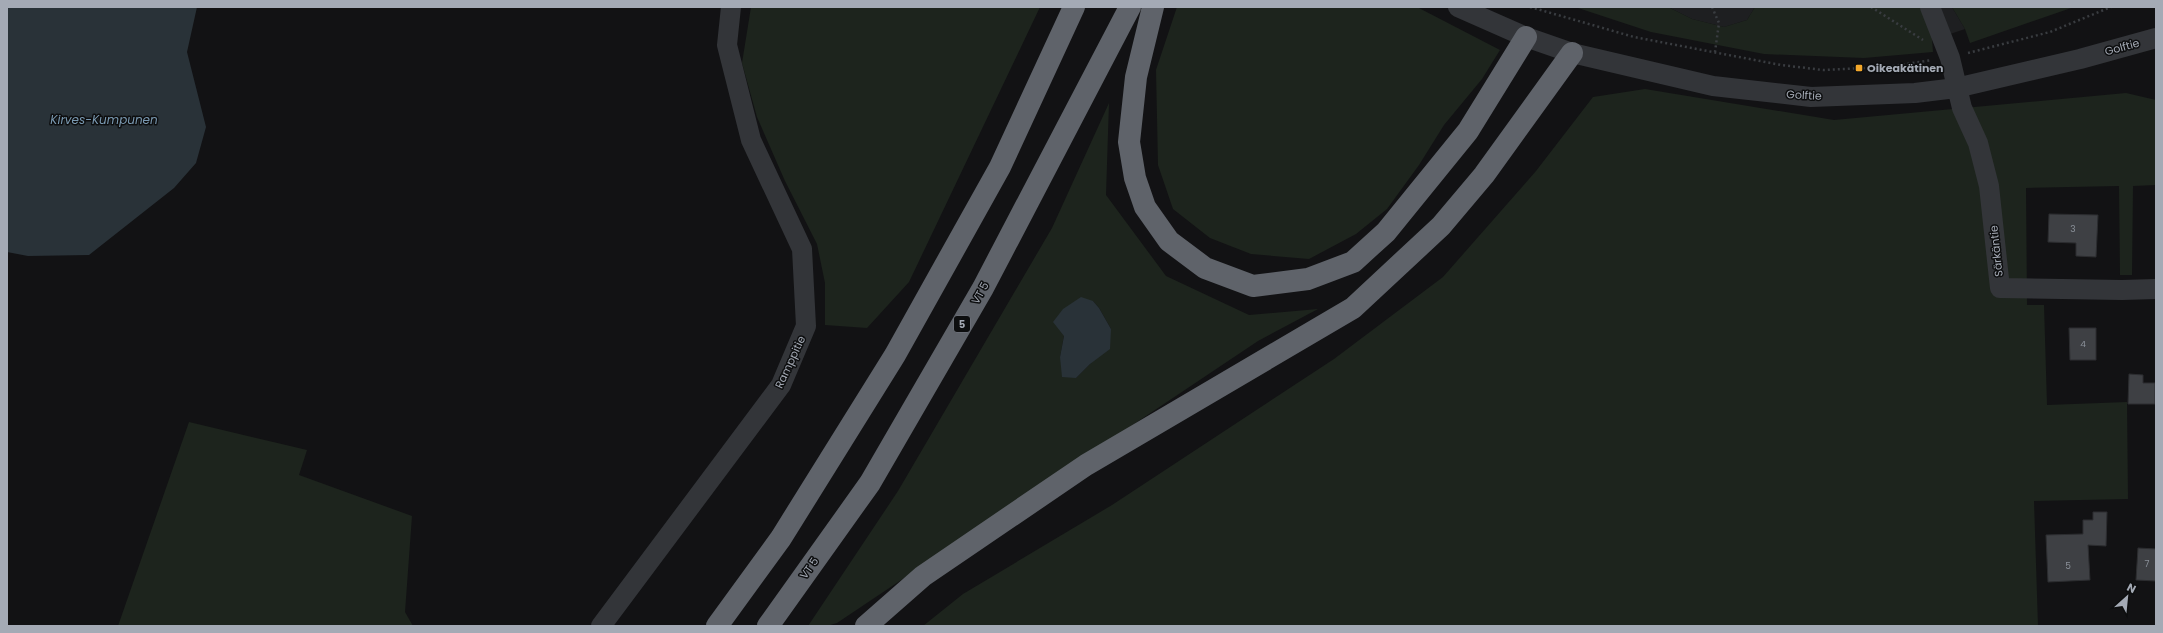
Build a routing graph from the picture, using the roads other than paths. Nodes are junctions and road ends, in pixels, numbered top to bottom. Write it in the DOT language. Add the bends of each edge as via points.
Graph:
graph roads {
  1 [pos="731,7"];
  2 [pos="1074,7"];
  3 [pos="1130,7"];
  4 [pos="1153,7"];
  5 [pos="1458,7"];
  6 [pos="1930,7"];
  7 [pos="1526,37"];
  8 [pos="2156,38"];
  9 [pos="1572,53"];
  10 [pos="1956,88"];
  11 [pos="2156,289"];
  12 [pos="601,626"];
  13 [pos="717,626"];
  14 [pos="768,626"];
  15 [pos="866,626"];
  1 -- 12 [label="street, Ramppitie" via="727,45 751,140 802,249 806,326 781,385"];
  2 -- 13 [label="highway" via="1000,167 895,355 781,538"];
  3 -- 14 [label="highway, VT 5 / 5" via="983,288 877,470"];
  4 -- 7 [label="highway" via="1136,77 1129,142 1145,207 1169,241 1205,268 1253,286 1308,279 1353,262 1386,232 1468,131"];
  5 -- 7 [label="street, Golftie"];
  6 -- 10 [label="street" via="1950,58"];
  7 -- 9 [label="street, Golftie"];
  8 -- 10 [label="street, Golftie"];
  9 -- 10 [label="street, Golftie" via="1713,86 1811,97 1915,94"];
  9 -- 15 [label="highway" via="1484,175 1441,226 1354,308 1086,464 923,576"];
  10 -- 11 [label="street, Särkäntie" via="1978,143 1989,186 2000,288"];
}
